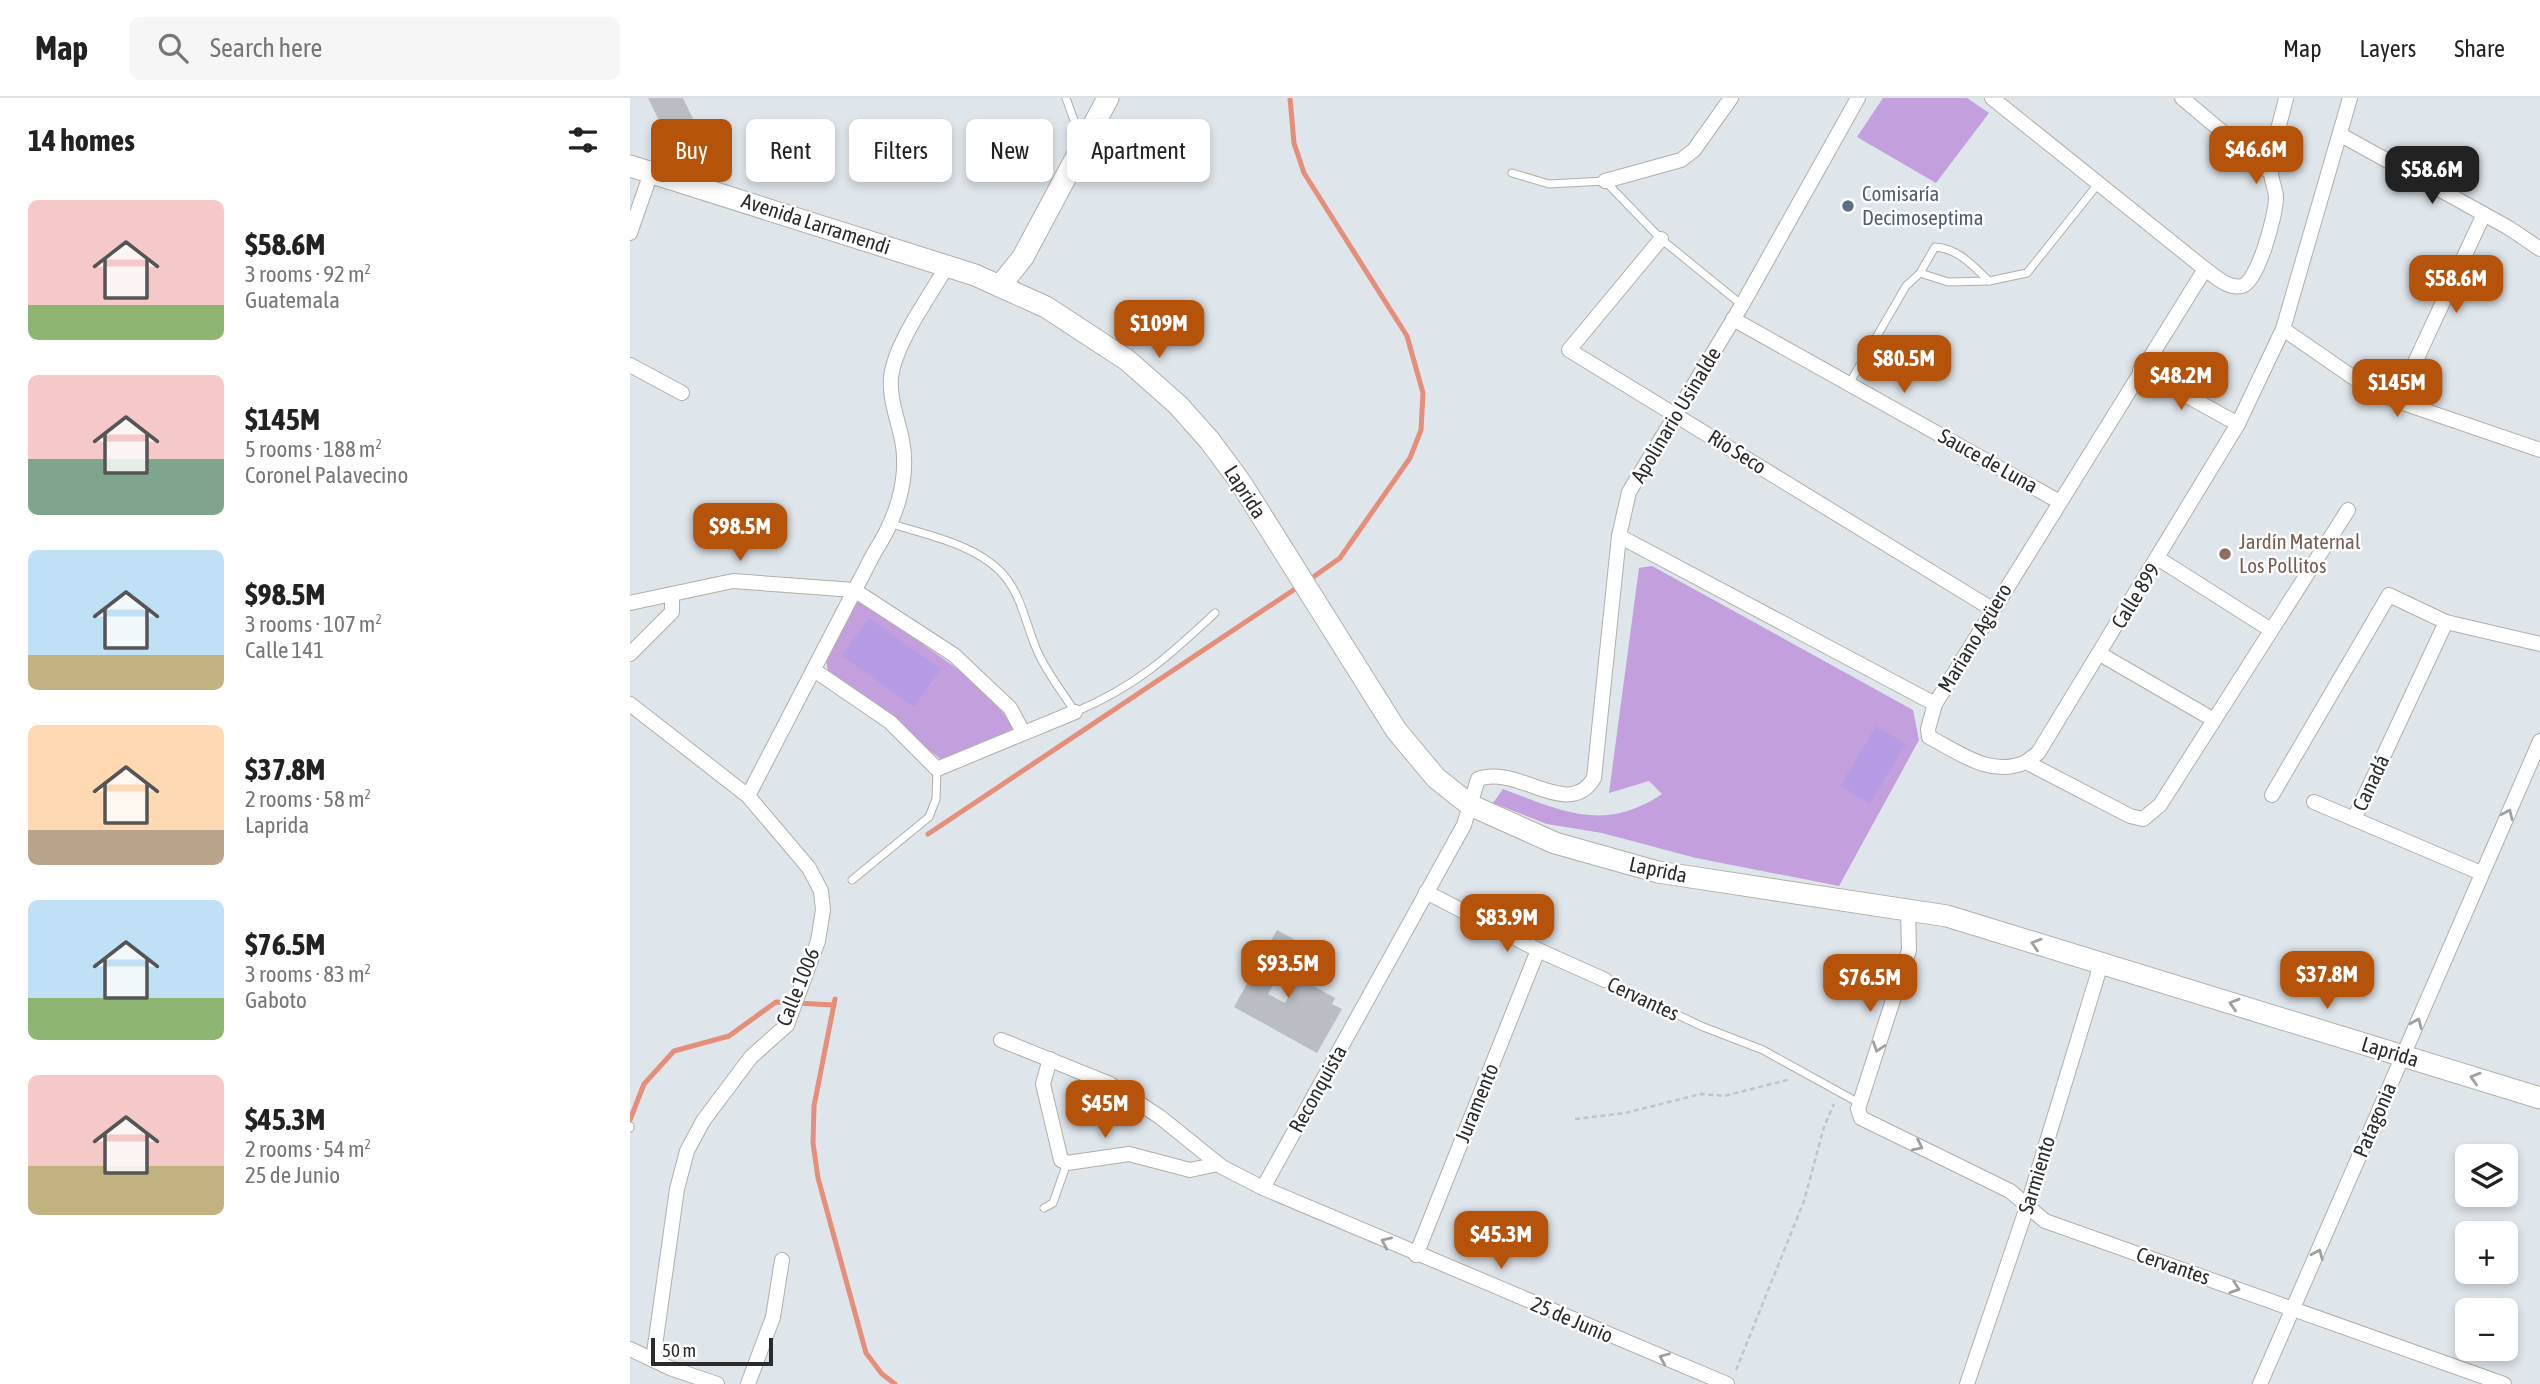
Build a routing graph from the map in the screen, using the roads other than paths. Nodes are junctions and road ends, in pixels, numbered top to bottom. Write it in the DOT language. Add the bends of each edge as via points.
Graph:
graph roads {
  1 [pos="1066,98"];
  2 [pos="1108,98"];
  3 [pos="1731,98"];
  4 [pos="1858,98"];
  5 [pos="1992,98"];
  6 [pos="2182,98"];
  7 [pos="2286,98"];
  8 [pos="2350,98"];
  9 [pos="1073,119"];
  10 [pos="1096,119"];
  11 [pos="2341,135"];
  12 [pos="640,169"];
  13 [pos="1067,173"];
  14 [pos="1512,173"];
  15 [pos="2271,173"];
  16 [pos="1605,181"];
  17 [pos="2098,184"];
  18 [pos="2484,214"];
  19 [pos="630,233"];
  20 [pos="1661,239"];
  21 [pos="2540,249"];
  22 [pos="947,266"];
  23 [pos="2205,269"];
  24 [pos="1920,273"];
  25 [pos="1989,281"];
  26 [pos="1000,286"];
  27 [pos="1742,305"];
  28 [pos="1733,319"];
  29 [pos="2283,329"];
  30 [pos="630,366"];
  31 [pos="2140,370"];
  32 [pos="1849,384"];
  33 [pos="682,393"];
  34 [pos="2397,401"];
  35 [pos="1675,414"];
  36 [pos="2238,424"];
  37 [pos="2540,450"];
  38 [pos="2058,501"];
  39 [pos="2348,510"];
  40 [pos="892,524"];
  41 [pos="1619,536"];
  42 [pos="2159,559"];
  43 [pos="854,590"];
  44 [pos="672,595"];
  45 [pos="630,604"];
  46 [pos="1992,608"];
  47 [pos="1215,613"];
  48 [pos="2446,622"];
  49 [pos="2271,630"];
  50 [pos="2540,644"];
  51 [pos="630,654"];
  52 [pos="2100,654"];
  53 [pos="814,670"];
  54 [pos="630,704"];
  55 [pos="1935,704"];
  56 [pos="1075,712"];
  57 [pos="2214,720"];
  58 [pos="1023,732"];
  59 [pos="2540,741"];
  60 [pos="2026,762"];
  61 [pos="937,769"];
  62 [pos="2272,795"];
  63 [pos="748,796"];
  64 [pos="2314,802"];
  65 [pos="1470,804"];
  66 [pos="2354,819"];
  67 [pos="2481,873"];
  68 [pos="852,880"];
  69 [pos="1426,892"];
  70 [pos="1908,910"];
  71 [pos="1538,950"];
  72 [pos="2101,964"];
  73 [pos="1605,980"];
  74 [pos="1001,1040"];
  75 [pos="2402,1056"];
  76 [pos="1050,1059"];
  77 [pos="2540,1098"];
  78 [pos="1859,1109"];
  79 [pos="1067,1163"];
  80 [pos="1218,1164"];
  81 [pos="1263,1188"];
  82 [pos="2027,1207"];
  83 [pos="1044,1208"];
  84 [pos="1416,1255"];
  85 [pos="782,1260"];
  86 [pos="2295,1309"];
  87 [pos="630,1349"];
  88 [pos="653,1360"];
  89 [pos="1731,1378"];
  90 [pos="717,1384"];
  91 [pos="748,1384"];
  92 [pos="1967,1384"];
  93 [pos="2260,1384"];
  94 [pos="2504,1384"];
  1 -- 9 [label="lane"];
  2 -- 10 [label="main road"];
  3 -- 16 [label="street" via="1694,150 1681,160"];
  4 -- 27 [label="street, Apolinario Usinalde"];
  5 -- 17 [label="street"];
  6 -- 15 [label="street"];
  7 -- 15 [label="street"];
  8 -- 11 [label="street, Calle 899"];
  11 -- 18 [label="street"];
  11 -- 29 [label="street, Calle 899"];
  12 -- 19 [label="street"];
  12 -- 22 [label="main road, Avenida Larramendi"];
  13 -- 26 [label="main road" via="1023,257"];
  14 -- 16 [label="lane" via="1549,184"];
  15 -- 23 [label="street" via="2274,214 2249,283 2228,286"];
  16 -- 20 [label="lane"];
  17 -- 23 [label="street"];
  17 -- 25 [label="lane" via="2026,273"];
  18 -- 21 [label="street"];
  18 -- 34 [label="street"];
  20 -- 27 [label="lane"];
  20 -- 35 [label="street, Río Seco" via="1569,350"];
  22 -- 26 [label="main road, Avenida Larramendi"];
  22 -- 40 [label="street" via="896,357 891,375 904,458"];
  23 -- 31 [label="street, Mariano Agüero"];
  24 -- 25 [label="lane" via="1948,282"];
  24 -- 25 [label="lane" via="1935,247 1949,248"];
  24 -- 32 [label="lane" via="1906,286"];
  26 -- 65 [label="main road, Laprida" via="1094,336 1178,405 1226,462 1413,755"];
  27 -- 28 [label="street, Apolinario Usinalde"];
  28 -- 32 [label="street, Sauce de Luna"];
  28 -- 35 [label="street, Apolinario Usinalde"];
  29 -- 34 [label="street" via="2367,387"];
  29 -- 36 [label="street, Calle 899"];
  30 -- 33 [label="street"];
  31 -- 36 [label="street"];
  31 -- 38 [label="street, Mariano Agüero"];
  32 -- 38 [label="street, Sauce de Luna"];
  34 -- 37 [label="street"];
  35 -- 41 [label="street, Apolinario Usinalde" via="1629,492"];
  35 -- 46 [label="street, Río Seco"];
  36 -- 42 [label="street, Calle 899"];
  38 -- 46 [label="street, Mariano Agüero"];
  39 -- 49 [label="street"];
  40 -- 43 [label="street"];
  40 -- 56 [label="lane" via="943,540 1000,571 1019,600 1044,666"];
  41 -- 55 [label="street, Mariano Agüero"];
  41 -- 65 [label="street, Apolinario Usinalde" via="1594,778 1578,795 1562,795 1509,776 1489,775 1478,779"];
  42 -- 49 [label="street"];
  42 -- 52 [label="street, Calle 899"];
  43 -- 44 [label="street" via="747,580"];
  43 -- 53 [label="street"];
  43 -- 58 [label="street" via="954,655 1010,708"];
  44 -- 45 [label="street"];
  44 -- 51 [label="street" via="672,612"];
  46 -- 55 [label="street, Mariano Agüero"];
  47 -- 56 [label="lane" via="1144,676"];
  48 -- 50 [label="street"];
  48 -- 62 [label="street" via="2389,595"];
  48 -- 66 [label="street, Canadá"];
  49 -- 57 [label="street"];
  52 -- 57 [label="street"];
  52 -- 60 [label="street, Calle 899" via="2038,753"];
  53 -- 61 [label="street" via="890,722"];
  53 -- 63 [label="street"];
  54 -- 63 [label="street, Calle 1006"];
  55 -- 60 [label="street" via="1929,737 1997,769"];
  56 -- 58 [label="street"];
  57 -- 60 [label="street" via="2160,805 2143,818 2130,816"];
  58 -- 61 [label="street"];
  67 -- 59 [label="street, Patagonia, one-way"];
  61 -- 68 [label="lane" via="936,799 929,817"];
  63 -- 88 [label="street, Calle 1006" via="809,869 821,891 818,941 781,1033 751,1057 687,1150 677,1189"];
  64 -- 66 [label="street"];
  65 -- 69 [label="street, Reconquista" via="1464,825"];
  65 -- 70 [label="main road, Laprida" via="1555,842 1658,872"];
  66 -- 67 [label="street, Canadá"];
  75 -- 67 [label="street, Patagonia, one-way"];
  69 -- 71 [label="street, Cervantes"];
  69 -- 81 [label="street, Reconquista"];
  72 -- 70 [label="main road, Laprida, one-way" via="1947,916"];
  70 -- 78 [label="street, one-way" via="1909,950"];
  71 -- 73 [label="street, Cervantes"];
  71 -- 84 [label="street, Juramento"];
  75 -- 72 [label="main road, Laprida, one-way"];
  72 -- 82 [label="street, Sarmiento"];
  73 -- 78 [label="lane, Cervantes" via="1763,1050 1840,1092"];
  74 -- 76 [label="street, 25 de Junio"];
  77 -- 75 [label="main road, Laprida, one-way"];
  86 -- 75 [label="street, Patagonia, one-way"];
  76 -- 79 [label="street" via="1042,1084 1061,1160"];
  76 -- 80 [label="street, 25 de Junio" via="1131,1096"];
  78 -- 82 [label="street, Cervantes, one-way" via="1866,1121 2010,1191"];
  79 -- 80 [label="street" via="1129,1154 1190,1170"];
  79 -- 83 [label="lane" via="1053,1203"];
  80 -- 81 [label="street, 25 de Junio"];
  84 -- 81 [label="street, 25 de Junio, one-way"];
  82 -- 86 [label="street, Cervantes, one-way" via="2045,1221"];
  82 -- 92 [label="street, Sarmiento"];
  89 -- 84 [label="street, 25 de Junio, one-way"];
  85 -- 91 [label="street" via="774,1317"];
  86 -- 93 [label="street, Patagonia"];
  86 -- 94 [label="street, Cervantes"];
  87 -- 88 [label="street"];
  88 -- 90 [label="street"];
}
